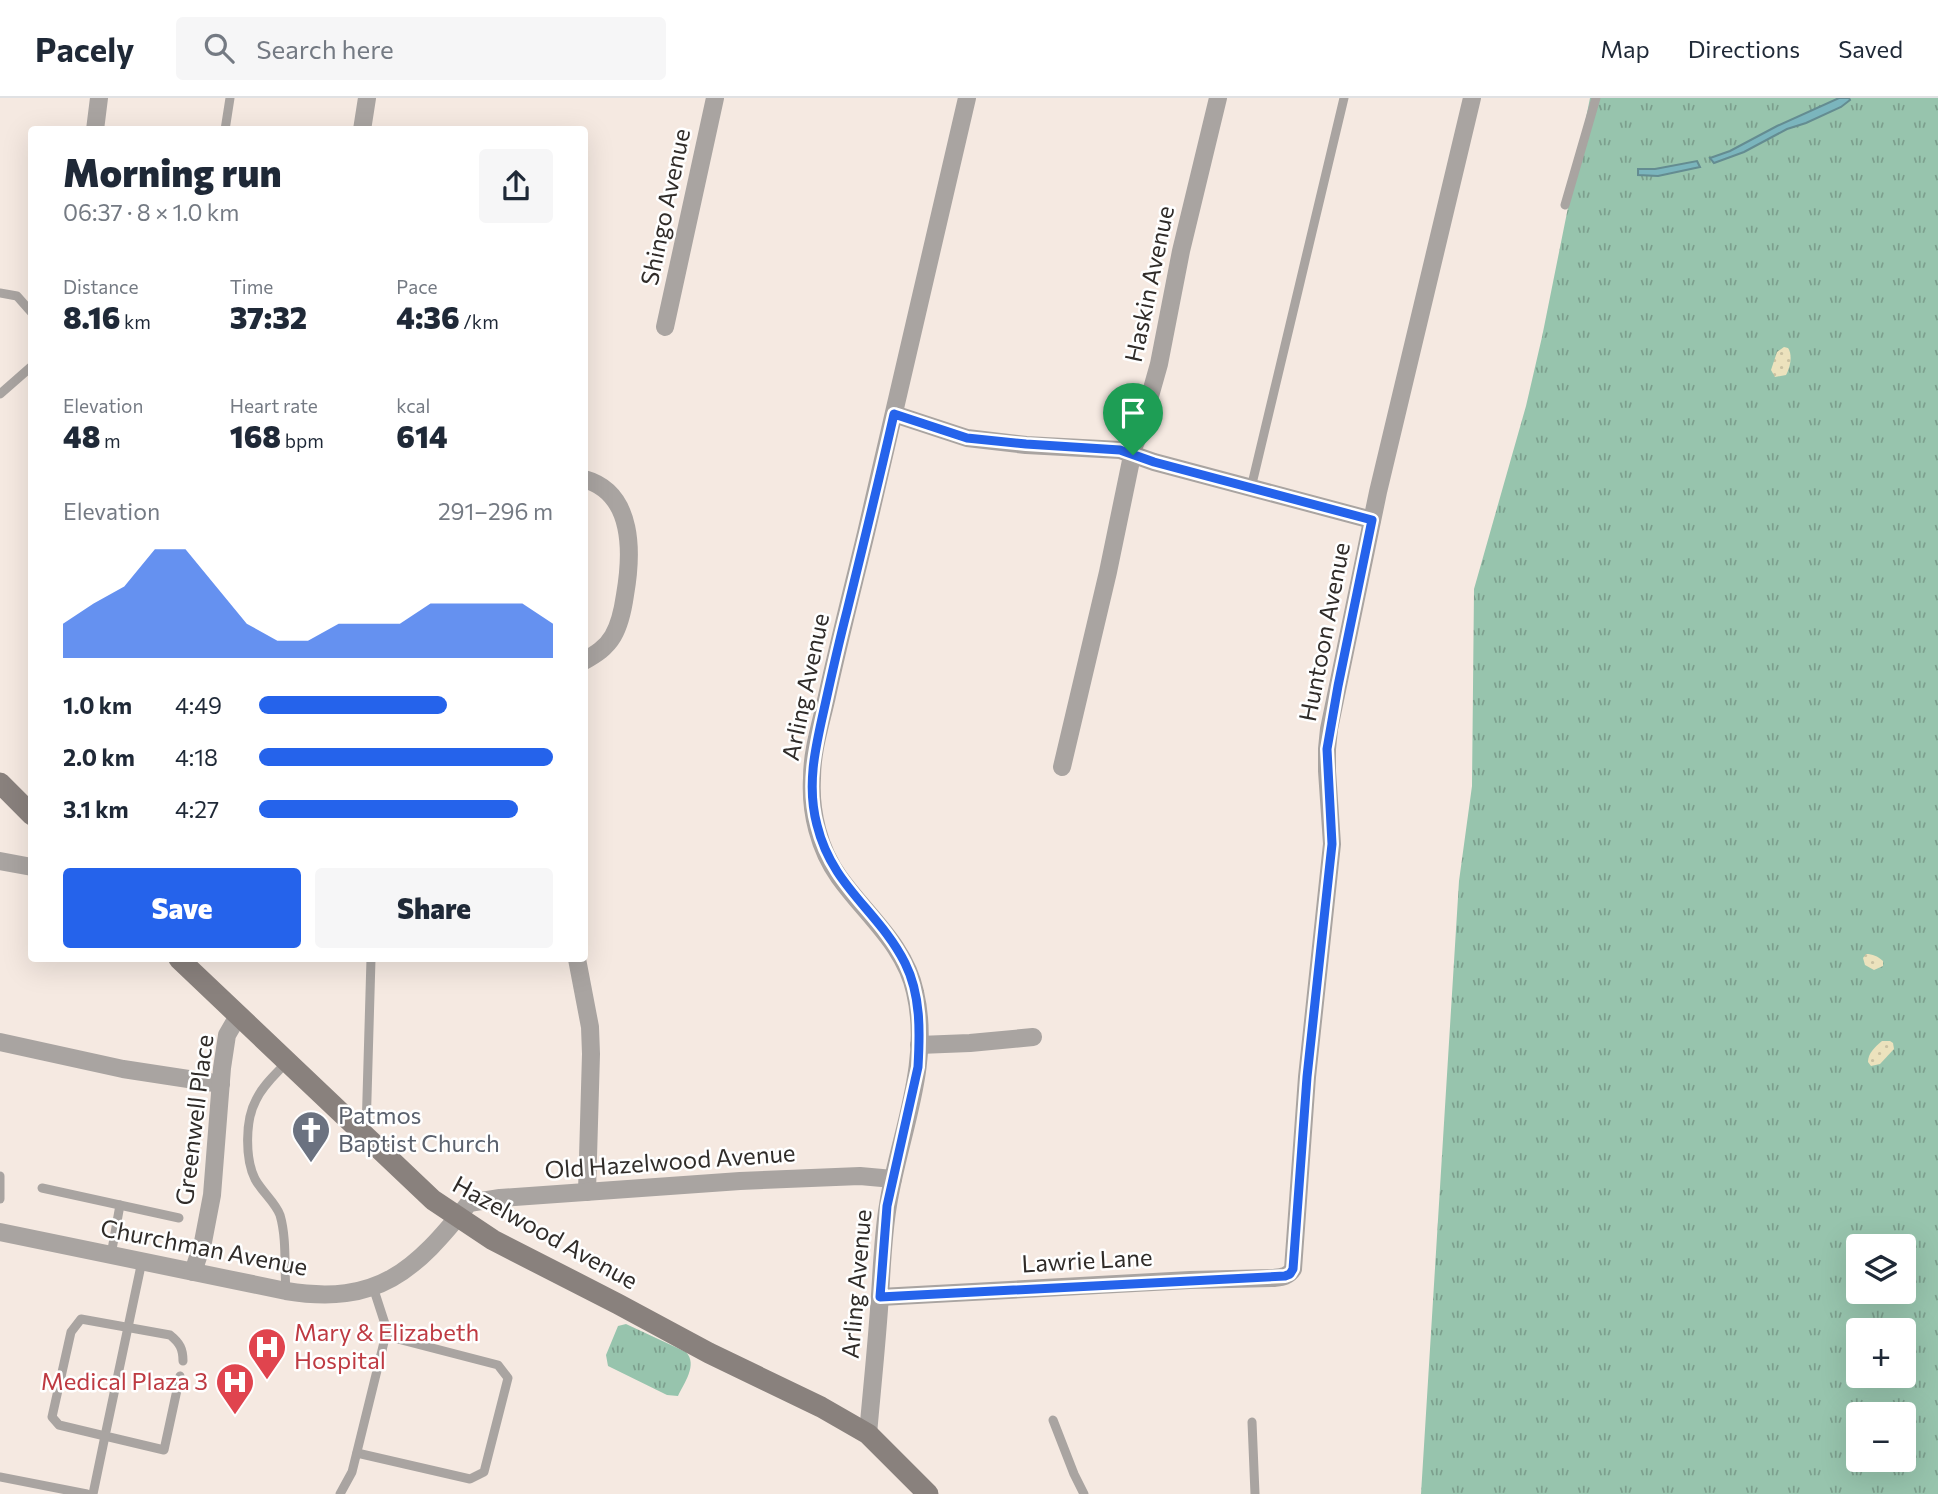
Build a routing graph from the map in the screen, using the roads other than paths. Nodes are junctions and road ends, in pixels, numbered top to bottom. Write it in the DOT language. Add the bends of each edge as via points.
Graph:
graph roads {
  1 [pos="99,98"];
  2 [pos="230,98"];
  3 [pos="367,98"];
  4 [pos="715,98"];
  5 [pos="967,98"];
  6 [pos="1218,98"];
  7 [pos="1344,98"];
  8 [pos="1472,98"];
  9 [pos="1596,98"];
  10 [pos="96,126"];
  11 [pos="226,126"];
  12 [pos="363,126"];
  13 [pos="1565,205"];
  14 [pos="0,293"];
  15 [pos="28,308"];
  16 [pos="665,327"];
  17 [pos="28,370"];
  18 [pos="0,394"];
  19 [pos="894,414"];
  20 [pos="1133,455"];
  21 [pos="588,481"];
  22 [pos="1251,488"];
  23 [pos="1372,520"];
  24 [pos="588,658"];
  25 [pos="1062,767"];
  26 [pos="0,783"];
  27 [pos="28,811"];
  28 [pos="0,860"];
  29 [pos="28,866"];
  30 [pos="182,962"];
  31 [pos="371,962"];
  32 [pos="578,962"];
  33 [pos="238,1016"];
  34 [pos="1032,1037"];
  35 [pos="0,1042"];
  36 [pos="919,1045"];
  37 [pos="287,1062"];
  38 [pos="221,1084"];
  39 [pos="366,1137"];
  40 [pos="0,1176"];
  41 [pos="893,1179"];
  42 [pos="42,1188"];
  43 [pos="587,1192"];
  44 [pos="0,1199"];
  45 [pos="120,1205"];
  46 [pos="179,1218"];
  47 [pos="457,1218"];
  48 [pos="0,1232"];
  49 [pos="111,1255"];
  50 [pos="142,1262"];
  51 [pos="1293,1269"];
  52 [pos="193,1272"];
  53 [pos="373,1287"];
  54 [pos="286,1291"];
  55 [pos="880,1297"];
  56 [pos="128,1327"];
  57 [pos="386,1336"];
  58 [pos="183,1361"];
  59 [pos="180,1377"];
  60 [pos="1053,1420"];
  61 [pos="1252,1422"];
  62 [pos="867,1434"];
  63 [pos="105,1436"];
  64 [pos="357,1452"];
  65 [pos="0,1477"];
  66 [pos="87,1494"];
  67 [pos="93,1494"];
  68 [pos="340,1494"];
  69 [pos="928,1494"];
  70 [pos="1084,1494"];
  71 [pos="1255,1494"];
  1 -- 10 [label="street"];
  2 -- 11 [label="lane"];
  3 -- 12 [label="street"];
  4 -- 16 [label="street, Shingo Avenue"];
  5 -- 19 [label="street, Arling Avenue"];
  6 -- 20 [label="street, Haskin Avenue"];
  7 -- 22 [label="lane"];
  8 -- 23 [label="street, Huntoon Avenue"];
  9 -- 13 [label="lane"];
  14 -- 15 [label="lane" via="17,296"];
  17 -- 18 [label="lane"];
  19 -- 20 [label="street" via="967,438 1120,450"];
  19 -- 36 [label="street, Arling Avenue" via="811,778 816,824 829,860 891,941 911,976"];
  20 -- 22 [label="street"];
  20 -- 25 [label="street, Haskin Avenue"];
  21 -- 24 [label="street" via="603,489 618,506 630,554 617,628 606,646"];
  22 -- 23 [label="street"];
  23 -- 51 [label="street, Huntoon Avenue" via="1327,749 1332,844 1307,1077"];
  26 -- 27 [label="street"];
  28 -- 29 [label="street"];
  30 -- 33 [label="street, Hazelwood Avenue"];
  31 -- 39 [label="lane"];
  32 -- 43 [label="street" via="590,1027"];
  33 -- 37 [label="street, Hazelwood Avenue"];
  33 -- 38 [label="street, Greenwell Place" via="227,1035"];
  34 -- 36 [label="street"];
  35 -- 38 [label="street" via="122,1069"];
  36 -- 41 [label="street, Arling Avenue"];
  37 -- 39 [label="street, Hazelwood Avenue"];
  37 -- 54 [label="lane" via="254,1102 247,1145 256,1181 279,1212"];
  38 -- 52 [label="street, Greenwell Place" via="212,1195"];
  39 -- 47 [label="street, Hazelwood Avenue"];
  40 -- 44 [label="lane"];
  41 -- 43 [label="street, Old Hazelwood Avenue" via="740,1181"];
  41 -- 55 [label="street, Arling Avenue"];
  42 -- 45 [label="lane"];
  43 -- 47 [label="street, Old Hazelwood Avenue" via="469,1203"];
  45 -- 46 [label="lane"];
  45 -- 49 [label="lane"];
  47 -- 53 [label="street, Churchman Avenue" via="415,1262"];
  47 -- 62 [label="street, Hazelwood Avenue"];
  48 -- 49 [label="street, Churchman Avenue"];
  49 -- 50 [label="street, Churchman Avenue"];
  50 -- 52 [label="street, Churchman Avenue"];
  50 -- 56 [label="lane"];
  51 -- 55 [label="street, Lawrie Lane" via="1273,1278"];
  52 -- 54 [label="street, Churchman Avenue"];
  53 -- 54 [label="street, Churchman Avenue" via="344,1294"];
  53 -- 57 [label="lane"];
  55 -- 62 [label="street, Arling Avenue"];
  56 -- 58 [label="lane" via="170,1335 183,1351"];
  56 -- 63 [label="lane"];
  56 -- 63 [label="lane" via="81,1319 71,1332 52,1417 59,1425"];
  57 -- 64 [label="lane"];
  57 -- 64 [label="lane" via="498,1365 508,1378 484,1472 470,1479"];
  59 -- 63 [label="lane" via="164,1450"];
  60 -- 70 [label="lane"];
  61 -- 71 [label="lane"];
  62 -- 69 [label="street, Hazelwood Avenue"];
  63 -- 67 [label="lane"];
  64 -- 68 [label="lane"];
  65 -- 66 [label="lane"];
}
